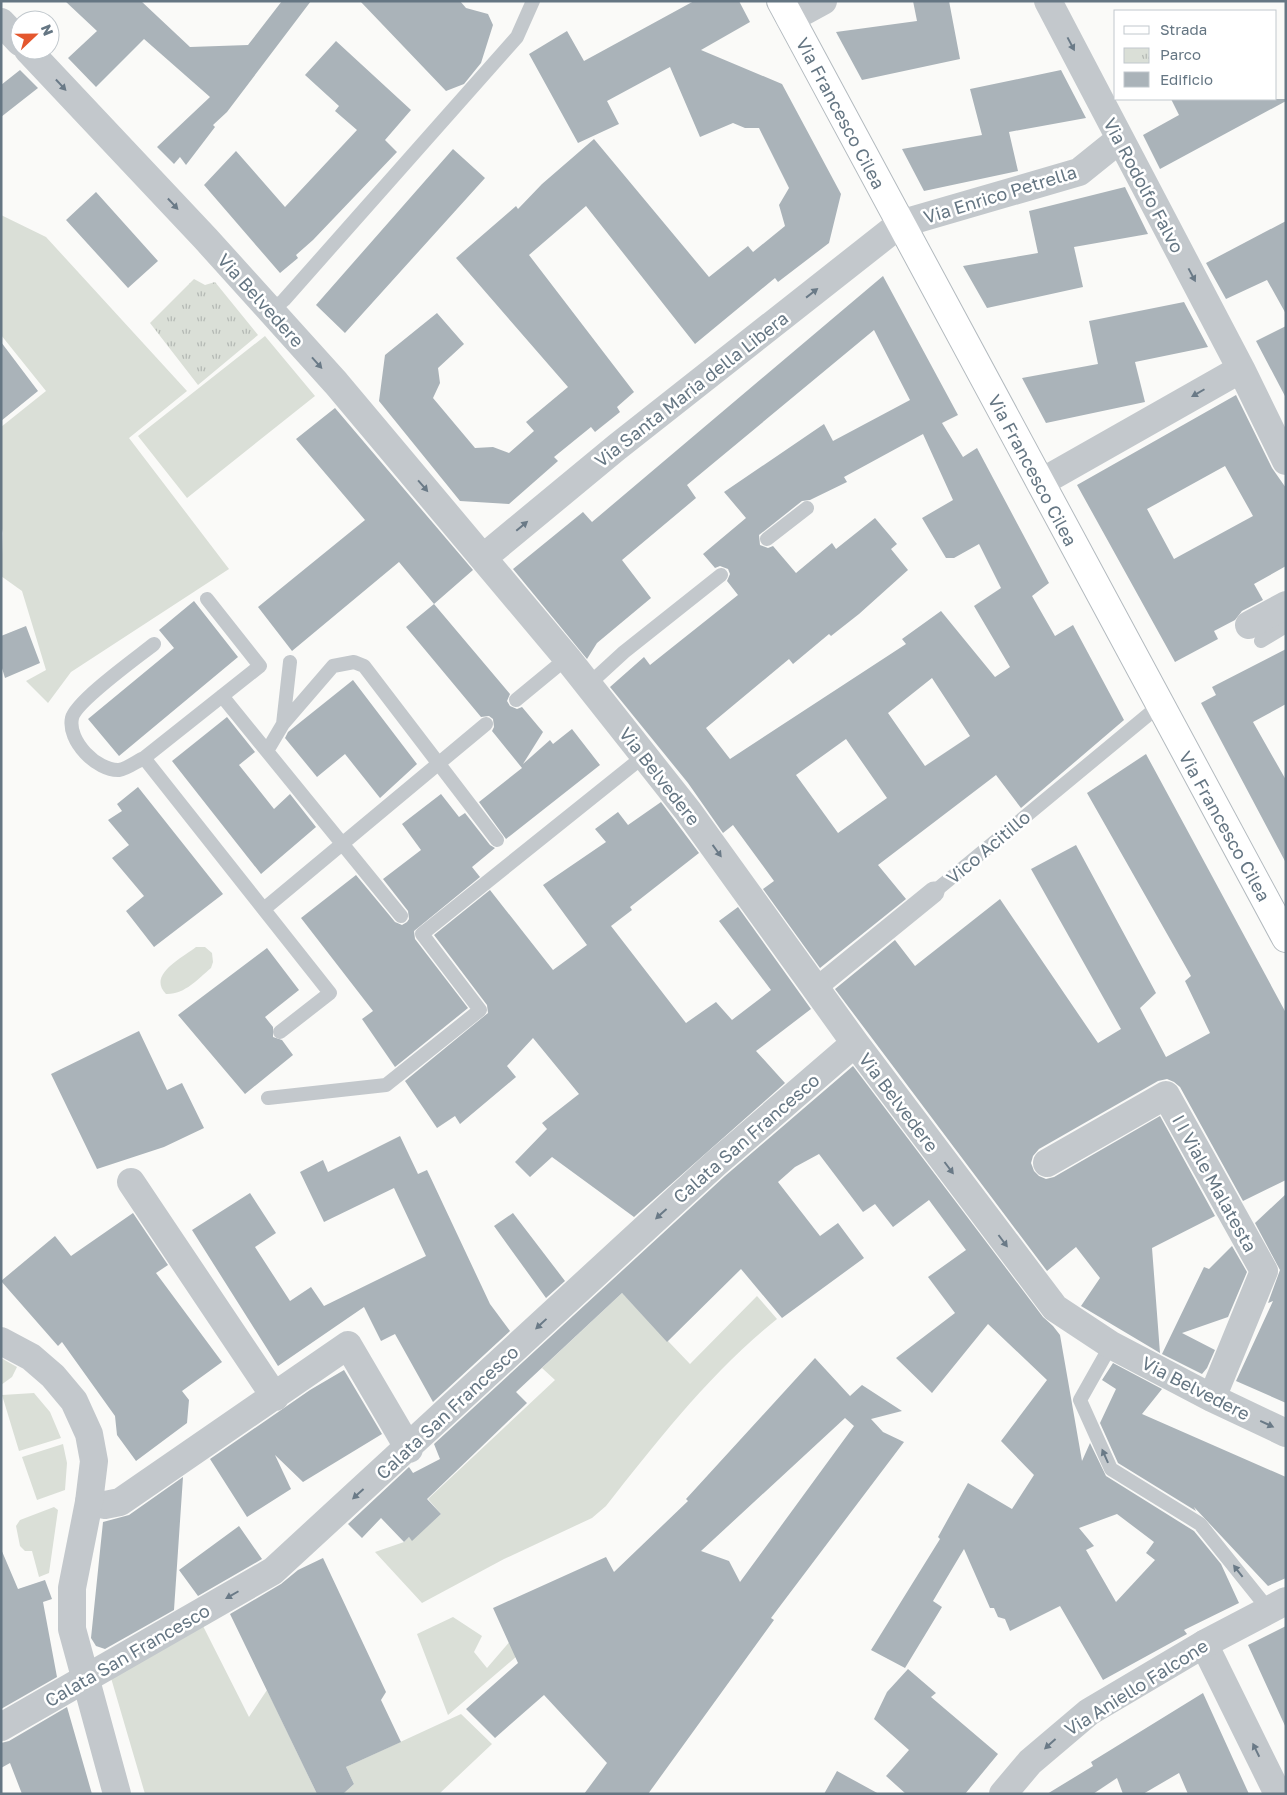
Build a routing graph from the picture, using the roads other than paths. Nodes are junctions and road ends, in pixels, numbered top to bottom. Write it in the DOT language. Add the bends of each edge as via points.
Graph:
graph roads {
  1 [pos="533,1"];
  2 [pos="823,1"];
  3 [pos="1048,1"];
  4 [pos="785,10"];
  5 [pos="1,22"];
  6 [pos="10,31"];
  7 [pos="37,60"];
  8 [pos="1120,139"];
  9 [pos="900,224"];
  10 [pos="271,312"];
  11 [pos="1241,369"];
  12 [pos="1286,461"];
  13 [pos="1040,483"];
  14 [pos="807,508"];
  15 [pos="767,540"];
  16 [pos="484,558"];
  17 [pos="721,575"];
  18 [pos="207,599"];
  19 [pos="1286,605"];
  20 [pos="1286,626"];
  21 [pos="1255,633"];
  22 [pos="154,644"];
  23 [pos="567,658"];
  24 [pos="290,662"];
  25 [pos="588,685"];
  26 [pos="222,696"];
  27 [pos="516,700"];
  28 [pos="1160,705"];
  29 [pos="283,724"];
  30 [pos="486,724"];
  31 [pos="267,751"];
  32 [pos="644,756"];
  33 [pos="144,758"];
  34 [pos="439,763"];
  35 [pos="497,840"];
  36 [pos="342,842"];
  37 [pos="934,892"];
  38 [pos="264,909"];
  39 [pos="401,916"];
  40 [pos="1286,938"];
  41 [pos="816,988"];
  42 [pos="280,1032"];
  43 [pos="855,1043"];
  44 [pos="268,1098"];
  45 [pos="1048,1163"];
  46 [pos="131,1182"];
  47 [pos="1,1341"];
  48 [pos="1111,1345"];
  49 [pos="275,1397"];
  50 [pos="1212,1398"];
  51 [pos="1286,1433"];
  52 [pos="409,1448"];
  53 [pos="89,1502"];
  54 [pos="1277,1605"];
  55 [pos="1204,1644"];
  56 [pos="84,1680"];
  57 [pos="1,1727"];
  58 [pos="116,1794"];
  59 [pos="1003,1794"];
  60 [pos="1278,1794"];
  1 -- 10 [label="lane" via="517,38"];
  2 -- 4 [label="street"];
  3 -- 8 [label="street, Via Rodolfo Falvo, one-way"];
  4 -- 9 [label="main road, Via Francesco Cilea"];
  5 -- 6 [label="street"];
  7 -- 10 [label="street, Via Belvedere, one-way"];
  8 -- 9 [label="street, Via Enrico Petrella" via="1079,172"];
  8 -- 11 [label="street, Via Rodolfo Falvo, one-way"];
  9 -- 13 [label="main road, Via Francesco Cilea"];
  16 -- 9 [label="street, Via Santa Maria della Libera, one-way" via="617,447"];
  10 -- 16 [label="street, Via Belvedere, one-way" via="336,383"];
  11 -- 12 [label="street, Via Rodolfo Falvo"];
  11 -- 13 [label="street, one-way"];
  13 -- 28 [label="main road, Via Francesco Cilea"];
  14 -- 15 [label="lane"];
  16 -- 23 [label="street, Via Belvedere"];
  17 -- 25 [label="lane"];
  18 -- 26 [label="lane" via="260,666"];
  19 -- 21 [label="street"];
  20 -- 21 [label="lane"];
  22 -- 33 [label="lane" via="80,705 72,718 74,738 102,766 120,770"];
  23 -- 25 [label="street, Via Belvedere"];
  23 -- 27 [label="lane"];
  24 -- 29 [label="lane"];
  25 -- 32 [label="street, Via Belvedere"];
  26 -- 31 [label="lane"];
  26 -- 33 [label="lane"];
  28 -- 37 [label="lane, Vico Acitillo"];
  28 -- 40 [label="main road, Via Francesco Cilea"];
  29 -- 31 [label="lane"];
  29 -- 34 [label="lane" via="333,666 354,662 364,666"];
  30 -- 34 [label="lane"];
  31 -- 36 [label="lane"];
  32 -- 41 [label="street, Via Belvedere, one-way" via="688,811"];
  32 -- 44 [label="lane" via="422,934 480,1010 386,1085"];
  33 -- 38 [label="lane"];
  34 -- 35 [label="lane"];
  34 -- 36 [label="lane"];
  36 -- 38 [label="lane"];
  36 -- 39 [label="lane"];
  37 -- 41 [label="street, Vico Acitillo"];
  38 -- 42 [label="lane" via="330,992"];
  41 -- 43 [label="street, Via Belvedere"];
  43 -- 48 [label="street, Via Belvedere, one-way" via="1056,1308"];
  43 -- 52 [label="street, Calata San Francesco, one-way" via="716,1164"];
  45 -- 50 [label="street, I I Viale Malatesta" via="1166,1095 1264,1271"];
  46 -- 49 [label="street"];
  47 -- 53 [label="street" via="31,1357 74,1401 89,1434 94,1462"];
  48 -- 50 [label="street, Via Belvedere"];
  54 -- 48 [label="lane, one-way" via="1200,1524 1111,1469 1080,1400"];
  49 -- 52 [label="street" via="348,1345"];
  49 -- 53 [label="street" via="120,1502 105,1505"];
  50 -- 51 [label="street, Via Belvedere, one-way"];
  52 -- 56 [label="street, Calata San Francesco, one-way" via="274,1571"];
  53 -- 56 [label="street" via="72,1588 72,1630"];
  54 -- 55 [label="street, Via Aniello Falcone"];
  55 -- 59 [label="street, Via Aniello Falcone, one-way" via="1089,1712 1030,1762"];
  60 -- 55 [label="street, one-way"];
  56 -- 57 [label="street, Calata San Francesco"];
  56 -- 58 [label="street"];
}
